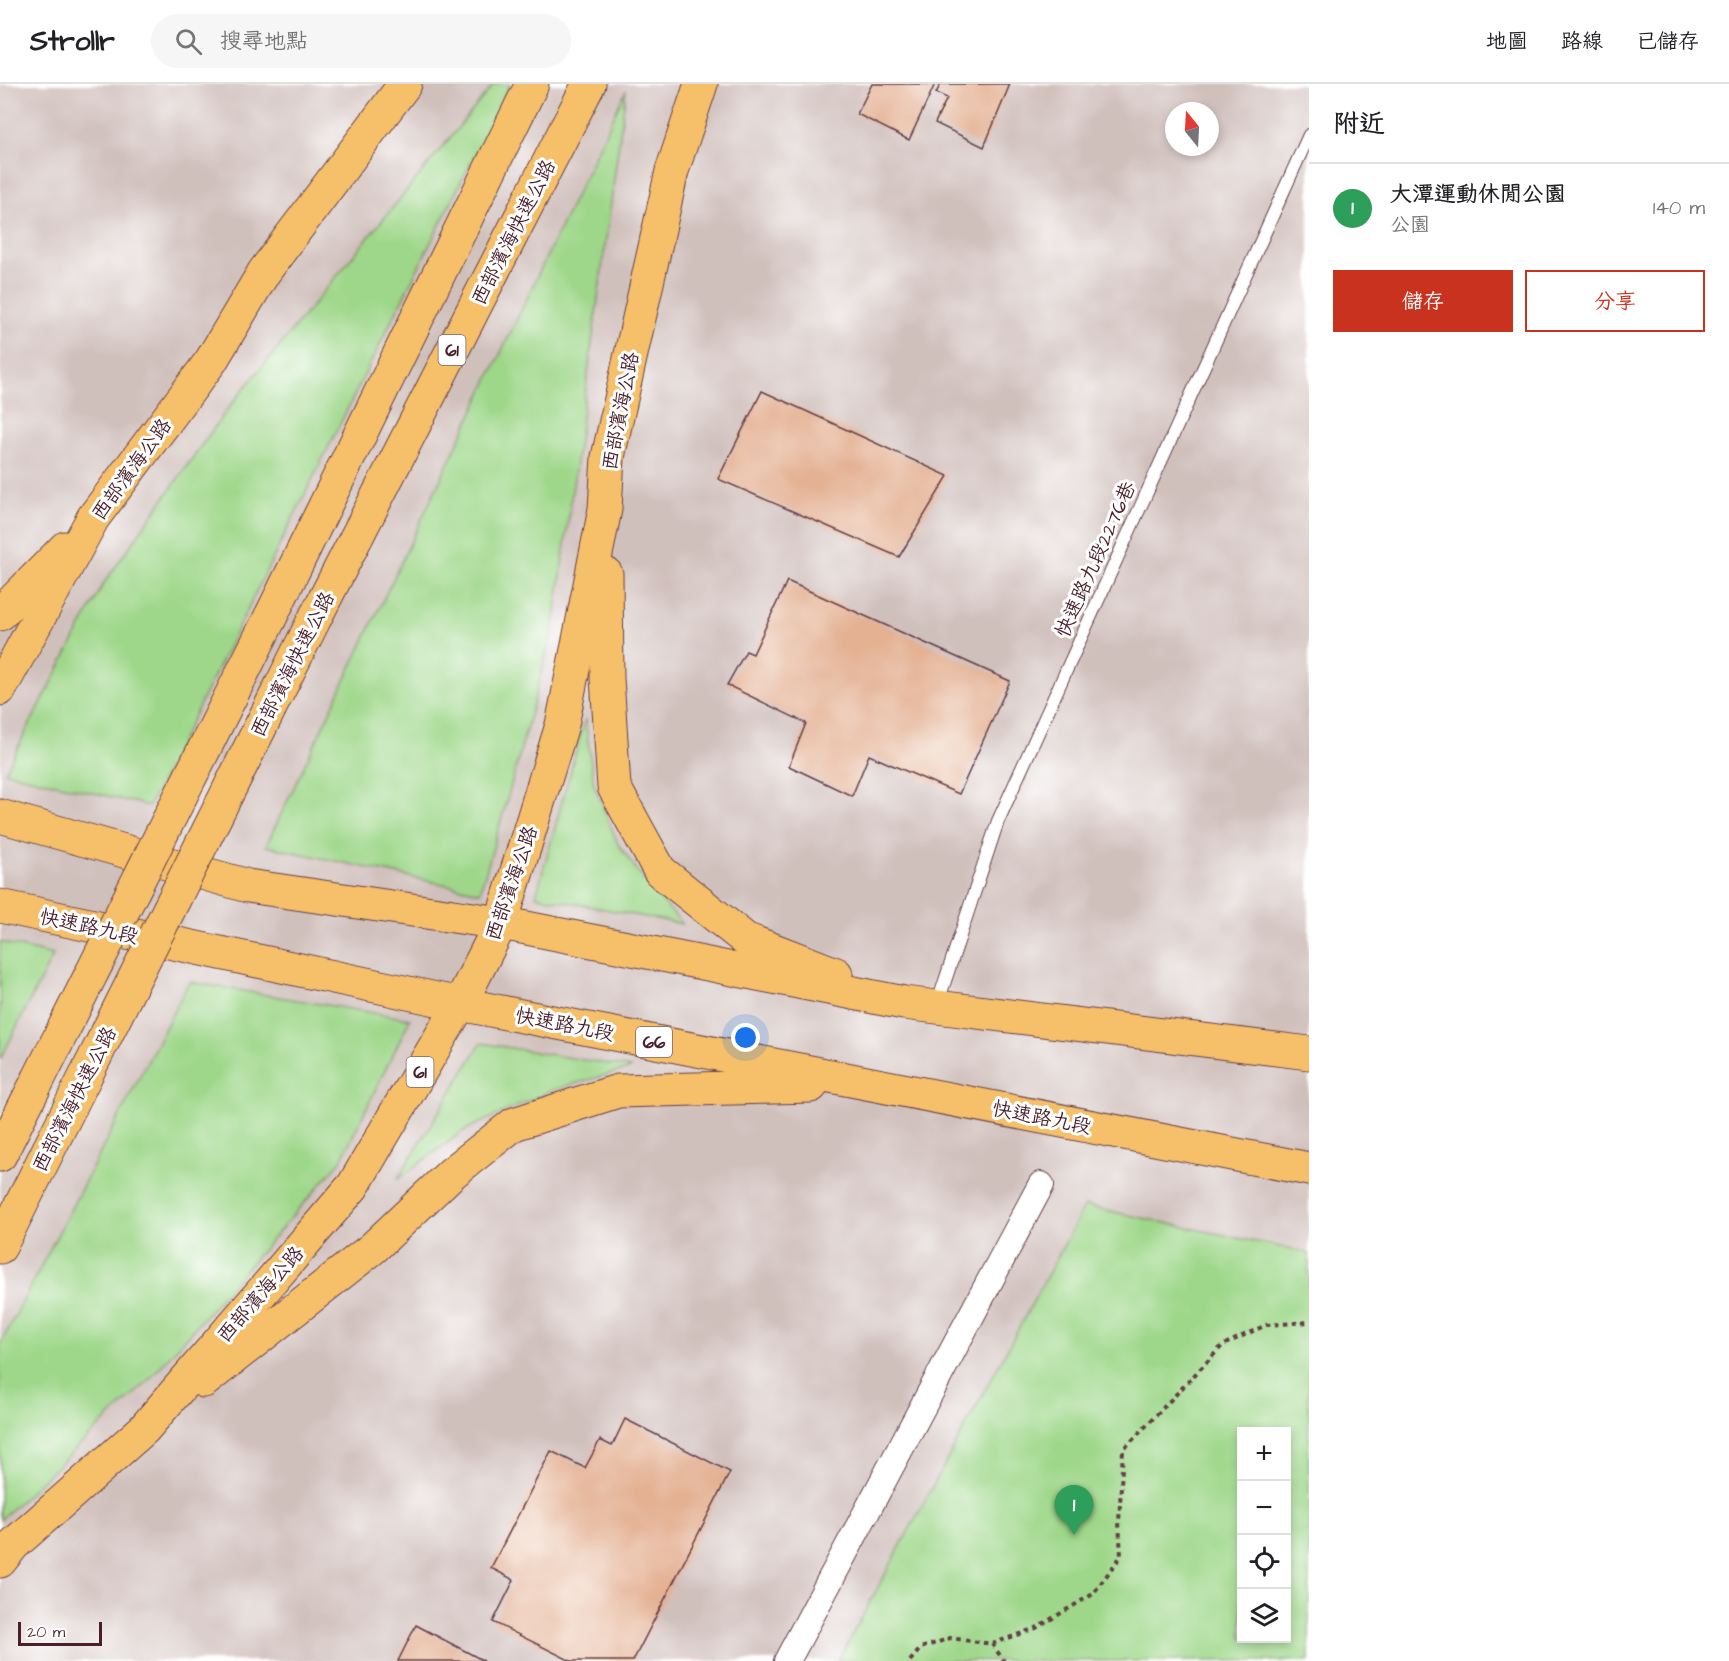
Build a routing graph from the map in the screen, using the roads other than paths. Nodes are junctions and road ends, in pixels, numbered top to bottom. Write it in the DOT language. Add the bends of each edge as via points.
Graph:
graph roads {
  1 [pos="405,84"];
  2 [pos="532,84"];
  3 [pos="589,84"];
  4 [pos="701,84"];
  5 [pos="1309,135"];
  6 [pos="605,509"];
  7 [pos="93,519"];
  8 [pos="0,614"];
  9 [pos="0,689"];
  10 [pos="0,816"];
  11 [pos="0,906"];
  12 [pos="501,923"];
  13 [pos="904,1003"];
  14 [pos="460,1004"];
  15 [pos="936,1006"];
  16 [pos="1309,1053"];
  17 [pos="874,1085"];
  18 [pos="0,1155"];
  19 [pos="1309,1169"];
  20 [pos="1041,1185"];
  21 [pos="0,1248"];
  22 [pos="144,1429"];
  23 [pos="0,1561"];
  24 [pos="787,1661"];
  1 -- 7 [label="main road, 西部濱海公路" via="264,272 212,361"];
  2 -- 18 [label="main road, 西部濱海快速公路 / 61, bridge"];
  3 -- 21 [label="main road, 西部濱海快速公路 / 61, bridge" via="316,616"];
  4 -- 6 [label="main road, 西部濱海公路 / 61" via="670,181 608,457"];
  5 -- 15 [label="lane, 快速路九段2276巷" via="998,821"];
  6 -- 12 [label="main road, 西部濱海公路 / 61" via="562,725"];
  6 -- 13 [label="main road" via="607,678 614,787 660,871 745,939"];
  7 -- 8 [label="main road"];
  7 -- 9 [label="main road, 西部濱海公路"];
  10 -- 12 [label="main road" via="248,886"];
  11 -- 14 [label="main road, 快速路九段 / 66"];
  12 -- 13 [label="main road"];
  12 -- 14 [label="main road, 西部濱海公路 / 61"];
  13 -- 15 [label="main road"];
  14 -- 17 [label="main road, 快速路九段 / 66"];
  14 -- 22 [label="main road, 西部濱海公路 / 61" via="352,1186"];
  15 -- 16 [label="main road"];
  17 -- 19 [label="main road, 快速路九段 / 66"];
  17 -- 22 [label="main road" via="618,1091 514,1124 452,1173 373,1248"];
  20 -- 24 [label="street"];
  22 -- 23 [label="main road, 西部濱海公路 / 61" via="13,1545"];
}
